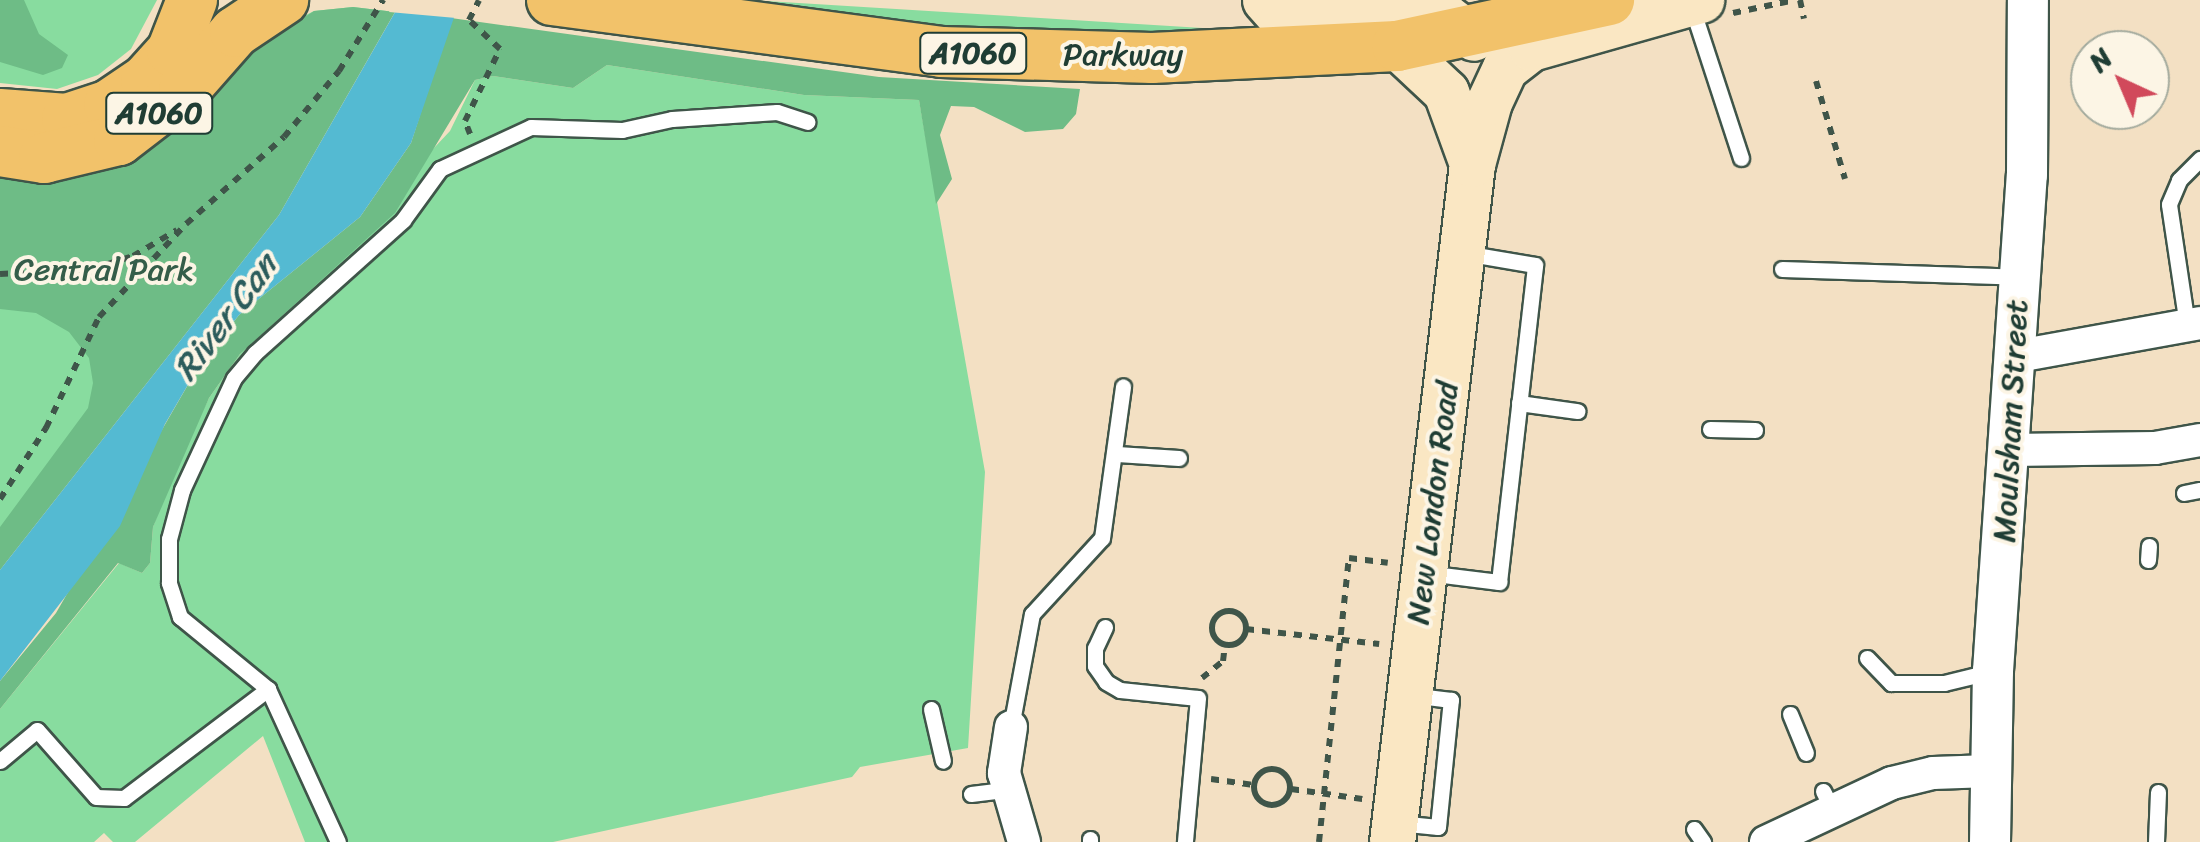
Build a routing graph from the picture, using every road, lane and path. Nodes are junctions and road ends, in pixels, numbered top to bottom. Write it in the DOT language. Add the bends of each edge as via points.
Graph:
graph roads {
  1 [pos="192,0"];
  2 [pos="244,0"];
  3 [pos="283,0"];
  4 [pos="383,0"];
  5 [pos="479,0"];
  6 [pos="552,0"];
  7 [pos="1265,0"];
  8 [pos="1609,0"];
  9 [pos="1800,0"];
  10 [pos="2028,0"];
  11 [pos="1696,2"];
  12 [pos="1804,19"];
  13 [pos="1470,33"];
  14 [pos="1397,46"];
  15 [pos="172,50"];
  16 [pos="1816,81"];
  17 [pos="1467,97"];
  18 [pos="0,114"];
  19 [pos="807,122"];
  20 [pos="0,151"];
  21 [pos="477,152"];
  22 [pos="1741,158"];
  23 [pos="2200,160"];
  24 [pos="1845,179"];
  25 [pos="186,224"];
  26 [pos="1463,252"];
  27 [pos="1782,270"];
  28 [pos="0,274"];
  29 [pos="2019,277"];
  30 [pos="2194,324"];
  31 [pos="2012,356"];
  32 [pos="1123,386"];
  33 [pos="1519,403"];
  34 [pos="1577,411"];
  35 [pos="1710,429"];
  36 [pos="1755,430"];
  37 [pos="2200,440"];
  38 [pos="2010,450"];
  39 [pos="1117,454"];
  40 [pos="1178,458"];
  41 [pos="0,499"];
  42 [pos="1406,568"];
  43 [pos="1104,627"];
  44 [pos="1246,629"];
  45 [pos="1340,640"];
  46 [pos="1380,644"];
  47 [pos="1225,645"];
  48 [pos="1867,658"];
  49 [pos="1993,671"];
  50 [pos="268,690"];
  51 [pos="1198,698"];
  52 [pos="931,709"];
  53 [pos="1790,714"];
  54 [pos="1011,727"];
  55 [pos="1806,752"];
  56 [pos="0,761"];
  57 [pos="943,761"];
  58 [pos="1990,771"];
  59 [pos="1191,776"];
  60 [pos="1254,784"];
  61 [pos="1006,790"];
  62 [pos="1290,790"];
  63 [pos="2158,792"];
  64 [pos="971,794"];
  65 [pos="1324,794"];
  66 [pos="1383,821"];
  67 [pos="338,842"];
  68 [pos="1024,842"];
  69 [pos="1185,842"];
  70 [pos="1319,842"];
  71 [pos="1766,842"];
  72 [pos="1990,842"];
  73 [pos="2156,842"];
  1 -- 15 [label="main road, A1060"];
  2 -- 15 [label="main road, A1060"];
  3 -- 20 [label="main road, A1060" via="235,32 184,90 119,140 44,158"];
  4 -- 25 [label="path" via="339,70 284,136"];
  5 -- 21 [label="path" via="469,20 500,49 465,120"];
  6 -- 14 [label="main road, Parkway / A1060" via="940,52 1152,58"];
  7 -- 13 [label="main road" via="1282,18 1433,14 1456,20"];
  8 -- 13 [label="main road, Parkway / A1060"];
  9 -- 12 [label="path"];
  10 -- 29 [label="street, Moulsham Street"];
  11 -- 17 [label="main road" via="1531,48"];
  11 -- 22 [label="lane"];
  13 -- 14 [label="main road, Parkway / A1060"];
  13 -- 17 [label="main road, New London Road" via="1486,60"];
  14 -- 17 [label="main road"];
  15 -- 18 [label="main road, A1060" via="146,80 109,105 68,118"];
  16 -- 24 [label="path"];
  17 -- 26 [label="main road, New London Road" via="1472,164"];
  19 -- 21 [label="lane" via="777,112 672,119 622,130 531,128"];
  21 -- 50 [label="lane" via="440,169 403,220 255,353 234,378 182,490 169,539 169,582 180,617"];
  23 -- 30 [label="lane" via="2179,180 2169,204"];
  25 -- 28 [label="path" via="133,256 92,269"];
  25 -- 41 [label="path" via="99,317 46,428"];
  26 -- 33 [label="lane" via="1535,265"];
  26 -- 42 [label="main road, New London Road"];
  27 -- 29 [label="lane"];
  29 -- 31 [label="street, Moulsham Street"];
  30 -- 31 [label="street"];
  31 -- 38 [label="street, Moulsham Street"];
  32 -- 39 [label="lane"];
  33 -- 34 [label="lane"];
  33 -- 42 [label="lane" via="1499,582"];
  35 -- 36 [label="lane"];
  37 -- 38 [label="street" via="2155,457"];
  38 -- 49 [label="street, Moulsham Street"];
  39 -- 40 [label="lane"];
  39 -- 54 [label="lane" via="1102,538 1032,614"];
  42 -- 45 [label="path" via="1350,558"];
  42 -- 66 [label="main road, New London Road" via="1409,695"];
  43 -- 51 [label="lane" via="1094,648 1095,666 1106,682 1120,690"];
  44 -- 45 [label="path"];
  44 -- 47 [label="path" via="1241,640"];
  44 -- 47 [label="path" via="1240,615 1219,614 1212,633"];
  45 -- 46 [label="path"];
  45 -- 65 [label="path"];
  47 -- 51 [label="path" via="1223,661 1201,679"];
  48 -- 49 [label="lane" via="1891,683 1944,683"];
  49 -- 58 [label="street, Moulsham Street"];
  50 -- 56 [label="lane" via="124,798 96,797 37,730"];
  50 -- 67 [label="lane"];
  51 -- 59 [label="lane"];
  52 -- 57 [label="lane"];
  53 -- 55 [label="lane"];
  54 -- 61 [label="street"];
  58 -- 71 [label="street" via="1914,777 1827,800"];
  58 -- 72 [label="street, Moulsham Street"];
  59 -- 60 [label="path"];
  59 -- 69 [label="lane"];
  60 -- 62 [label="path" via="1267,804 1279,804"];
  60 -- 62 [label="path" via="1259,774 1275,769 1285,774"];
  61 -- 64 [label="lane"];
  61 -- 68 [label="street"];
  62 -- 65 [label="path"];
  63 -- 73 [label="lane"];
  65 -- 66 [label="path"];
  65 -- 70 [label="path"];
}
